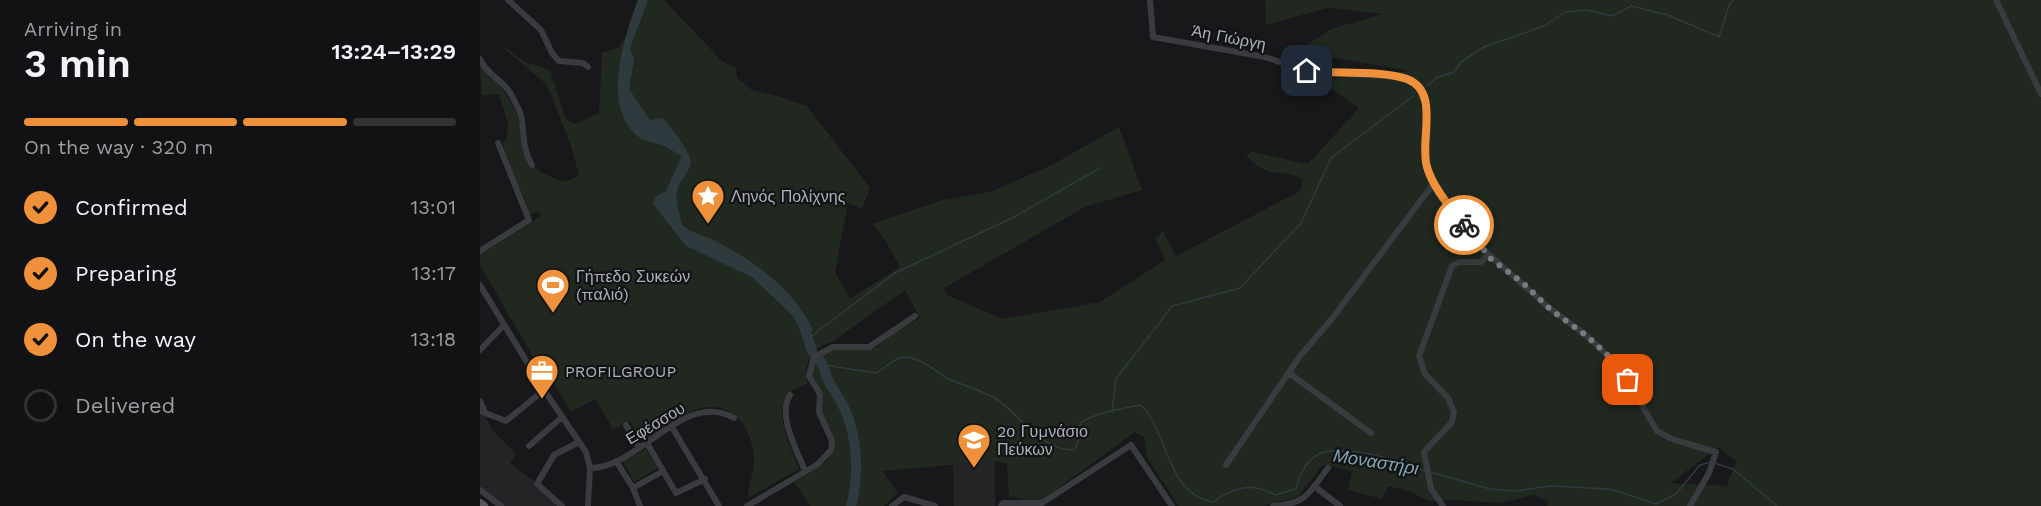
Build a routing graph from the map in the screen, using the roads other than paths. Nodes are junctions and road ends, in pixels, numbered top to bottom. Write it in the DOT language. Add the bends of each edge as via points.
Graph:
graph roads {
  1 [pos="508,0"];
  2 [pos="1150,0"];
  3 [pos="1996,0"];
  4 [pos="480,59"];
  5 [pos="588,68"];
  6 [pos="2041,94"];
  7 [pos="498,143"];
  8 [pos="532,165"];
  9 [pos="1434,183"];
  10 [pos="480,251"];
  11 [pos="1488,255"];
  12 [pos="481,290"];
  13 [pos="915,316"];
  14 [pos="504,325"];
  15 [pos="480,350"];
  16 [pos="1289,373"];
  17 [pos="544,390"];
  18 [pos="790,394"];
  19 [pos="480,400"];
  20 [pos="482,412"];
  21 [pos="562,417"];
  22 [pos="734,418"];
  23 [pos="626,425"];
  24 [pos="672,427"];
  25 [pos="1371,433"];
  26 [pos="579,442"];
  27 [pos="647,443"];
  28 [pos="529,446"];
  29 [pos="639,448"];
  30 [pos="616,461"];
  31 [pos="1226,465"];
  32 [pos="591,468"];
  33 [pos="1328,468"];
  34 [pos="663,471"];
  35 [pos="805,471"];
  36 [pos="705,479"];
  37 [pos="1314,486"];
  38 [pos="633,488"];
  39 [pos="480,490"];
  40 [pos="480,503"];
  41 [pos="923,505"];
  42 [pos="1038,505"];
  43 [pos="484,506"];
  44 [pos="501,506"];
  45 [pos="562,506"];
  46 [pos="588,506"];
  47 [pos="640,506"];
  48 [pos="719,506"];
  49 [pos="747,506"];
  50 [pos="892,506"];
  51 [pos="935,506"];
  52 [pos="1001,506"];
  53 [pos="1172,506"];
  54 [pos="1273,506"];
  55 [pos="1340,506"];
  56 [pos="1443,506"];
  57 [pos="1690,506"];
  1 -- 5 [label="street" via="544,33 559,61 583,63"];
  2 -- 9 [label="street, Άη Γιώργη" via="1153,37 1265,57 1307,71 1400,77 1416,84 1426,100 1425,156"];
  3 -- 6 [label="street"];
  4 -- 8 [label="street" via="507,87 522,117 524,144"];
  7 -- 10 [label="street" via="529,220"];
  9 -- 11 [label="street, Άη Γιώργη"];
  9 -- 16 [label="street"];
  11 -- 56 [label="street" via="1481,262 1459,262 1452,266 1419,351 1424,371 1448,398 1454,412 1452,422 1425,450 1431,489"];
  11 -- 57 [label="street, Άη Γιώργη" via="1615,363 1658,431 1716,453"];
  12 -- 14 [label="street"];
  13 -- 35 [label="street" via="869,347 833,347 813,359 809,376 820,394 819,412 832,444 826,457"];
  14 -- 15 [label="street"];
  14 -- 17 [label="street"];
  16 -- 25 [label="street"];
  16 -- 31 [label="street"];
  17 -- 20 [label="street" via="507,421"];
  17 -- 21 [label="street"];
  18 -- 35 [label="street" via="785,405 786,419"];
  19 -- 20 [label="street"];
  21 -- 26 [label="street"];
  21 -- 28 [label="street"];
  22 -- 24 [label="street, Εφέσσου" via="704,411"];
  23 -- 29 [label="street"];
  24 -- 27 [label="street, Εφέσσου"];
  24 -- 36 [label="street"];
  26 -- 32 [label="street"];
  26 -- 45 [label="street" via="557,452 537,484"];
  27 -- 29 [label="street, Εφέσσου"];
  27 -- 34 [label="street"];
  29 -- 30 [label="street, Εφέσσου"];
  30 -- 32 [label="street, Εφέσσου"];
  30 -- 38 [label="street"];
  32 -- 46 [label="street"];
  33 -- 37 [label="street"];
  34 -- 36 [label="street" via="677,494"];
  34 -- 38 [label="street"];
  35 -- 49 [label="street"];
  36 -- 48 [label="street"];
  37 -- 54 [label="street" via="1298,503"];
  37 -- 55 [label="street"];
  38 -- 47 [label="street"];
  39 -- 44 [label="street"];
  40 -- 43 [label="main road"];
  41 -- 50 [label="street" via="903,497"];
  41 -- 51 [label="street"];
  42 -- 52 [label="street"];
  42 -- 53 [label="street" via="1131,445"];
}
